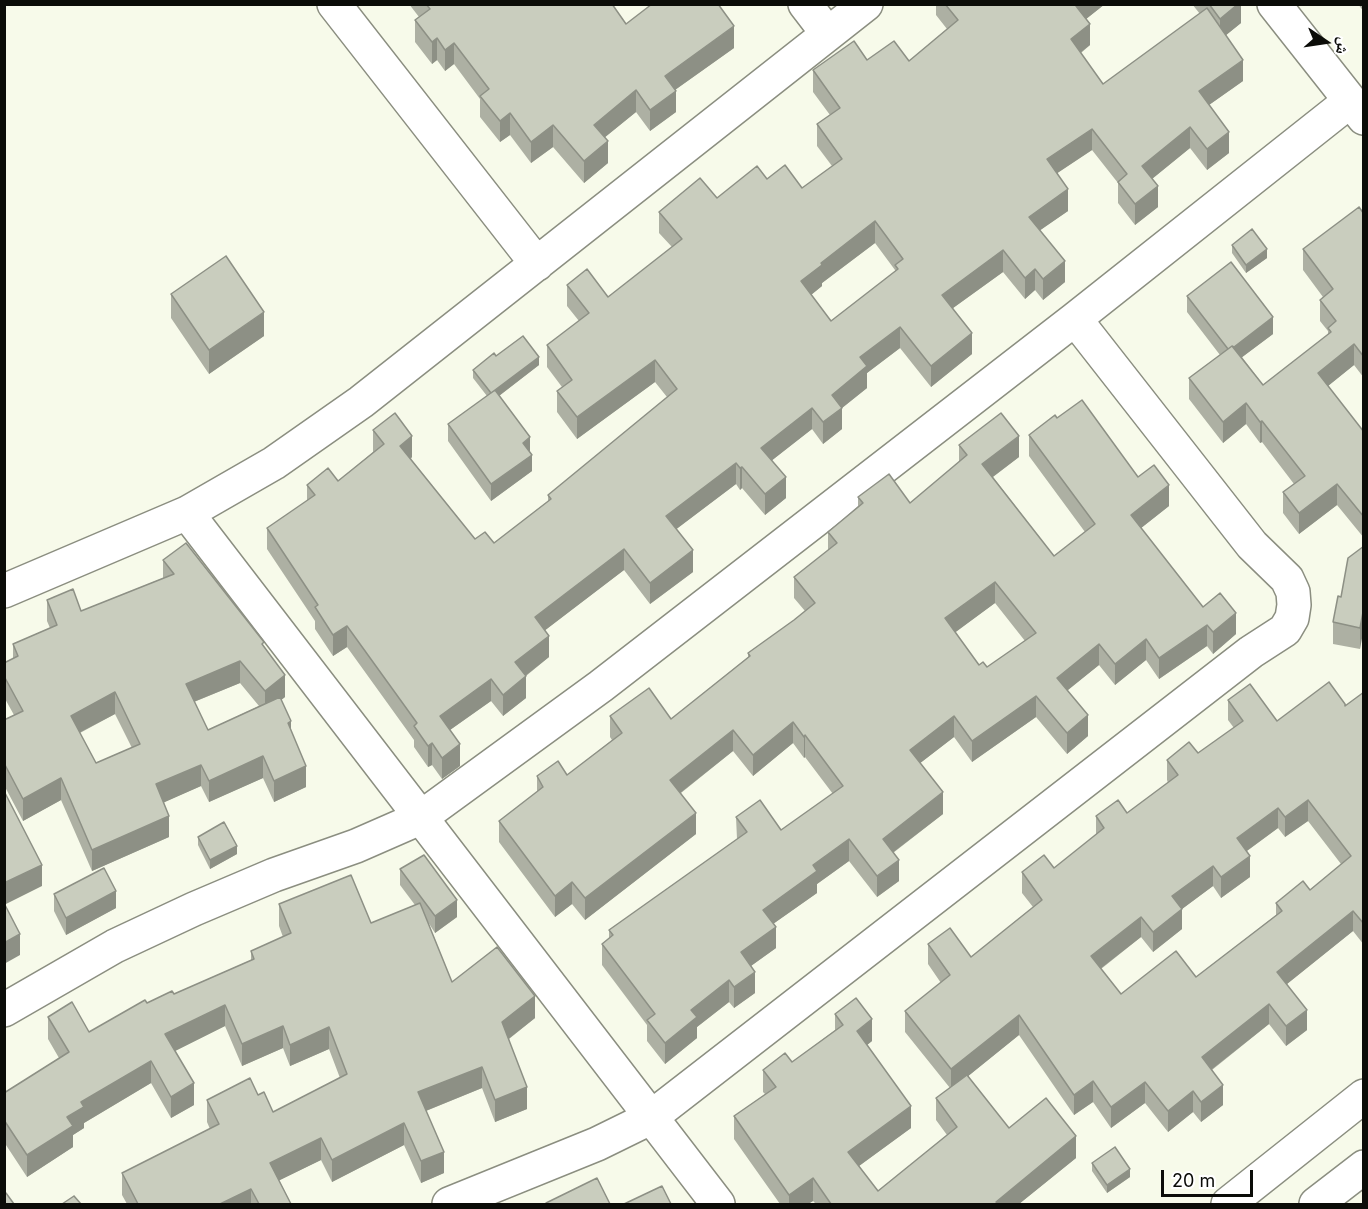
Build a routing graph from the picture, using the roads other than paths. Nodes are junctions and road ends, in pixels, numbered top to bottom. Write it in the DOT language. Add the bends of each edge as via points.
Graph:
graph roads {
  1 [pos="334,4"];
  2 [pos="806,4"];
  3 [pos="866,4"];
  4 [pos="1274,4"];
  5 [pos="828,34"];
  6 [pos="1357,109"];
  7 [pos="537,264"];
  8 [pos="1075,319"];
  9 [pos="187,513"];
  10 [pos="4,591"];
  11 [pos="420,818"];
  12 [pos="4,1010"];
  13 [pos="1364,1096"];
  14 [pos="650,1118"];
  15 [pos="1364,1167"];
  16 [pos="449,1204"];
  17 [pos="718,1204"];
  18 [pos="1228,1204"];
  19 [pos="1316,1204"];
  1 -- 7 [label="street"];
  2 -- 5 [label="street"];
  3 -- 5 [label="street"];
  4 -- 6 [label="street"];
  5 -- 7 [label="street"];
  6 -- 8 [label="street"];
  7 -- 9 [label="street" via="361,402 274,463"];
  8 -- 11 [label="street" via="601,686"];
  8 -- 14 [label="street" via="1252,545 1287,579 1293,592 1292,618 1284,630"];
  9 -- 10 [label="street"];
  9 -- 11 [label="street"];
  11 -- 12 [label="street" via="194,909 115,946"];
  11 -- 14 [label="street"];
  13 -- 18 [label="street"];
  14 -- 16 [label="street" via="597,1144"];
  14 -- 17 [label="street"];
  15 -- 19 [label="street"];
}
